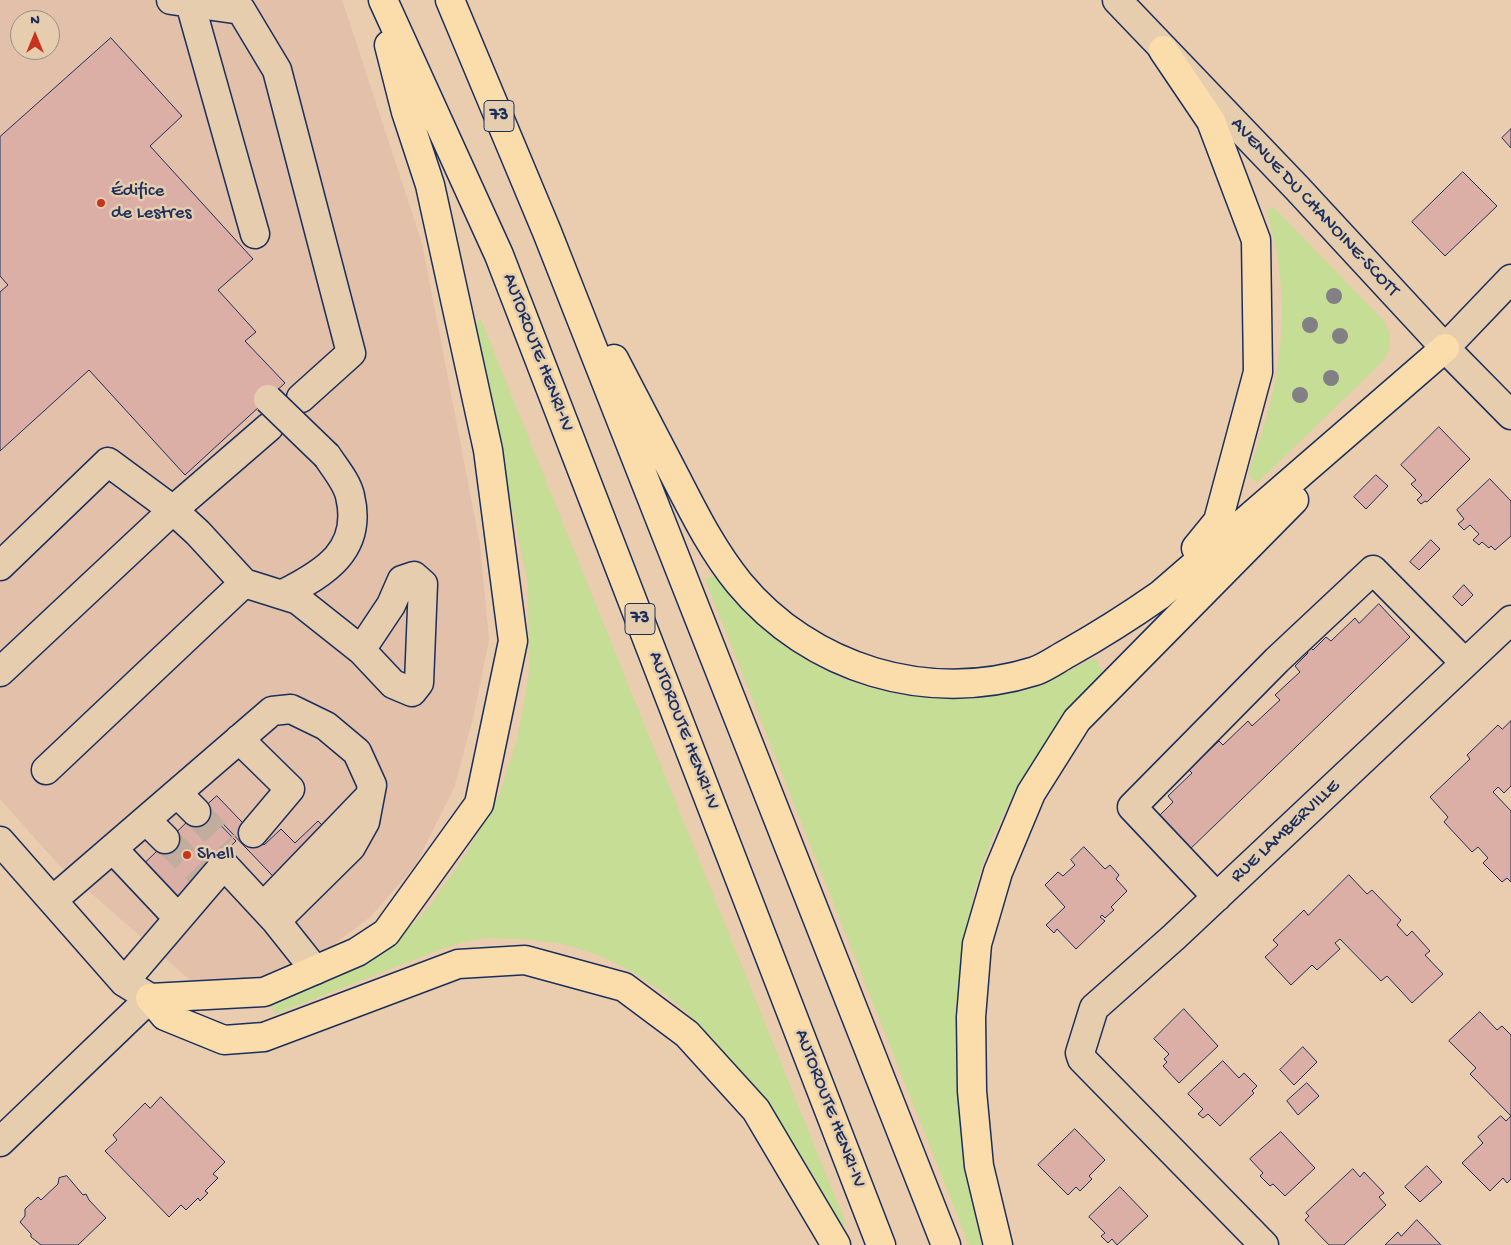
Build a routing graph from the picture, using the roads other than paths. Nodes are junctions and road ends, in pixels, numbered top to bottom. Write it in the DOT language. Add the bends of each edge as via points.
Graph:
graph roads {
  1 [pos="377,0"];
  2 [pos="382,0"];
  3 [pos="450,0"];
  4 [pos="1117,0"];
  5 [pos="181,1"];
  6 [pos="1163,50"];
  7 [pos="547,232"];
  8 [pos="255,234"];
  9 [pos="1511,279"];
  10 [pos="1445,348"];
  11 [pos="300,398"];
  12 [pos="268,399"];
  13 [pos="1511,415"];
  14 [pos="269,427"];
  15 [pos="173,510"];
  16 [pos="0,566"];
  17 [pos="244,583"];
  18 [pos="283,594"];
  19 [pos="1160,595"];
  20 [pos="1511,620"];
  21 [pos="361,650"];
  22 [pos="1465,663"];
  23 [pos="0,672"];
  24 [pos="239,739"];
  25 [pos="46,770"];
  26 [pos="0,841"];
  27 [pos="113,849"];
  28 [pos="227,856"];
  29 [pos="1217,897"];
  30 [pos="53,900"];
  31 [pos="269,914"];
  32 [pos="178,918"];
  33 [pos="315,970"];
  34 [pos="124,982"];
  35 [pos="150,998"];
  36 [pos="0,1142"];
  37 [pos="836,1245"];
  38 [pos="881,1245"];
  39 [pos="946,1245"];
  40 [pos="998,1245"];
  41 [pos="1264,1245"];
  1 -- 33 [label="highway" via="406,112 430,185 488,450 513,641 480,804 386,933 357,952"];
  2 -- 38 [label="highway, AUTOROUTE HENRI-IV / 73" via="499,255"];
  3 -- 7 [label="highway, 73"];
  4 -- 6 [label="street, AVENUE DU CHANOINE-SCOTT"];
  5 -- 8 [label="street"];
  5 -- 11 [label="street" via="242,10 277,70 351,353"];
  6 -- 10 [label="street, AVENUE DU CHANOINE-SCOTT"];
  6 -- 19 [label="highway" via="1211,121 1256,240 1258,372 1218,521"];
  7 -- 19 [label="highway" via="708,539 739,583 772,617 815,649 858,668 907,681 974,684 1036,671 1113,628"];
  7 -- 39 [label="highway, 73"];
  9 -- 10 [label="street"];
  10 -- 13 [label="street, AVENUE DU CHANOINE-SCOTT"];
  10 -- 19 [label="highway"];
  10 -- 40 [label="highway" via="1077,720 1031,793 998,872 977,944 971,1017 978,1166"];
  12 -- 18 [label="street, bridge" via="327,456 350,494 352,526 344,548 327,569"];
  14 -- 15 [label="street"];
  15 -- 16 [label="street" via="108,462"];
  15 -- 17 [label="street"];
  15 -- 23 [label="street"];
  17 -- 18 [label="street"];
  17 -- 25 [label="street"];
  18 -- 21 [label="street" via="298,600"];
  20 -- 22 [label="street, RUE LAMBERVILLE"];
  22 -- 29 [label="street, RUE LAMBERVILLE"];
  22 -- 29 [label="street" via="1373,570 1291,647 1132,807"];
  24 -- 27 [label="street" via="187,803 156,830"];
  24 -- 28 [label="street" via="290,789"];
  24 -- 31 [label="street" via="272,711 292,710 326,726 357,752 372,785 364,822 350,847"];
  26 -- 30 [label="street"];
  27 -- 30 [label="street"];
  27 -- 32 [label="street"];
  28 -- 31 [label="street"];
  28 -- 32 [label="street"];
  29 -- 41 [label="street, RUE LAMBERVILLE" via="1094,1008 1080,1053 1082,1059"];
  30 -- 34 [label="street"];
  31 -- 33 [label="street"];
  32 -- 34 [label="street"];
  33 -- 35 [label="highway" via="264,992"];
  34 -- 35 [label="street"];
  35 -- 36 [label="street"];
  35 -- 37 [label="highway" via="165,1016 224,1040 264,1037 458,964 525,960 624,987 687,1034 756,1110"];
}
